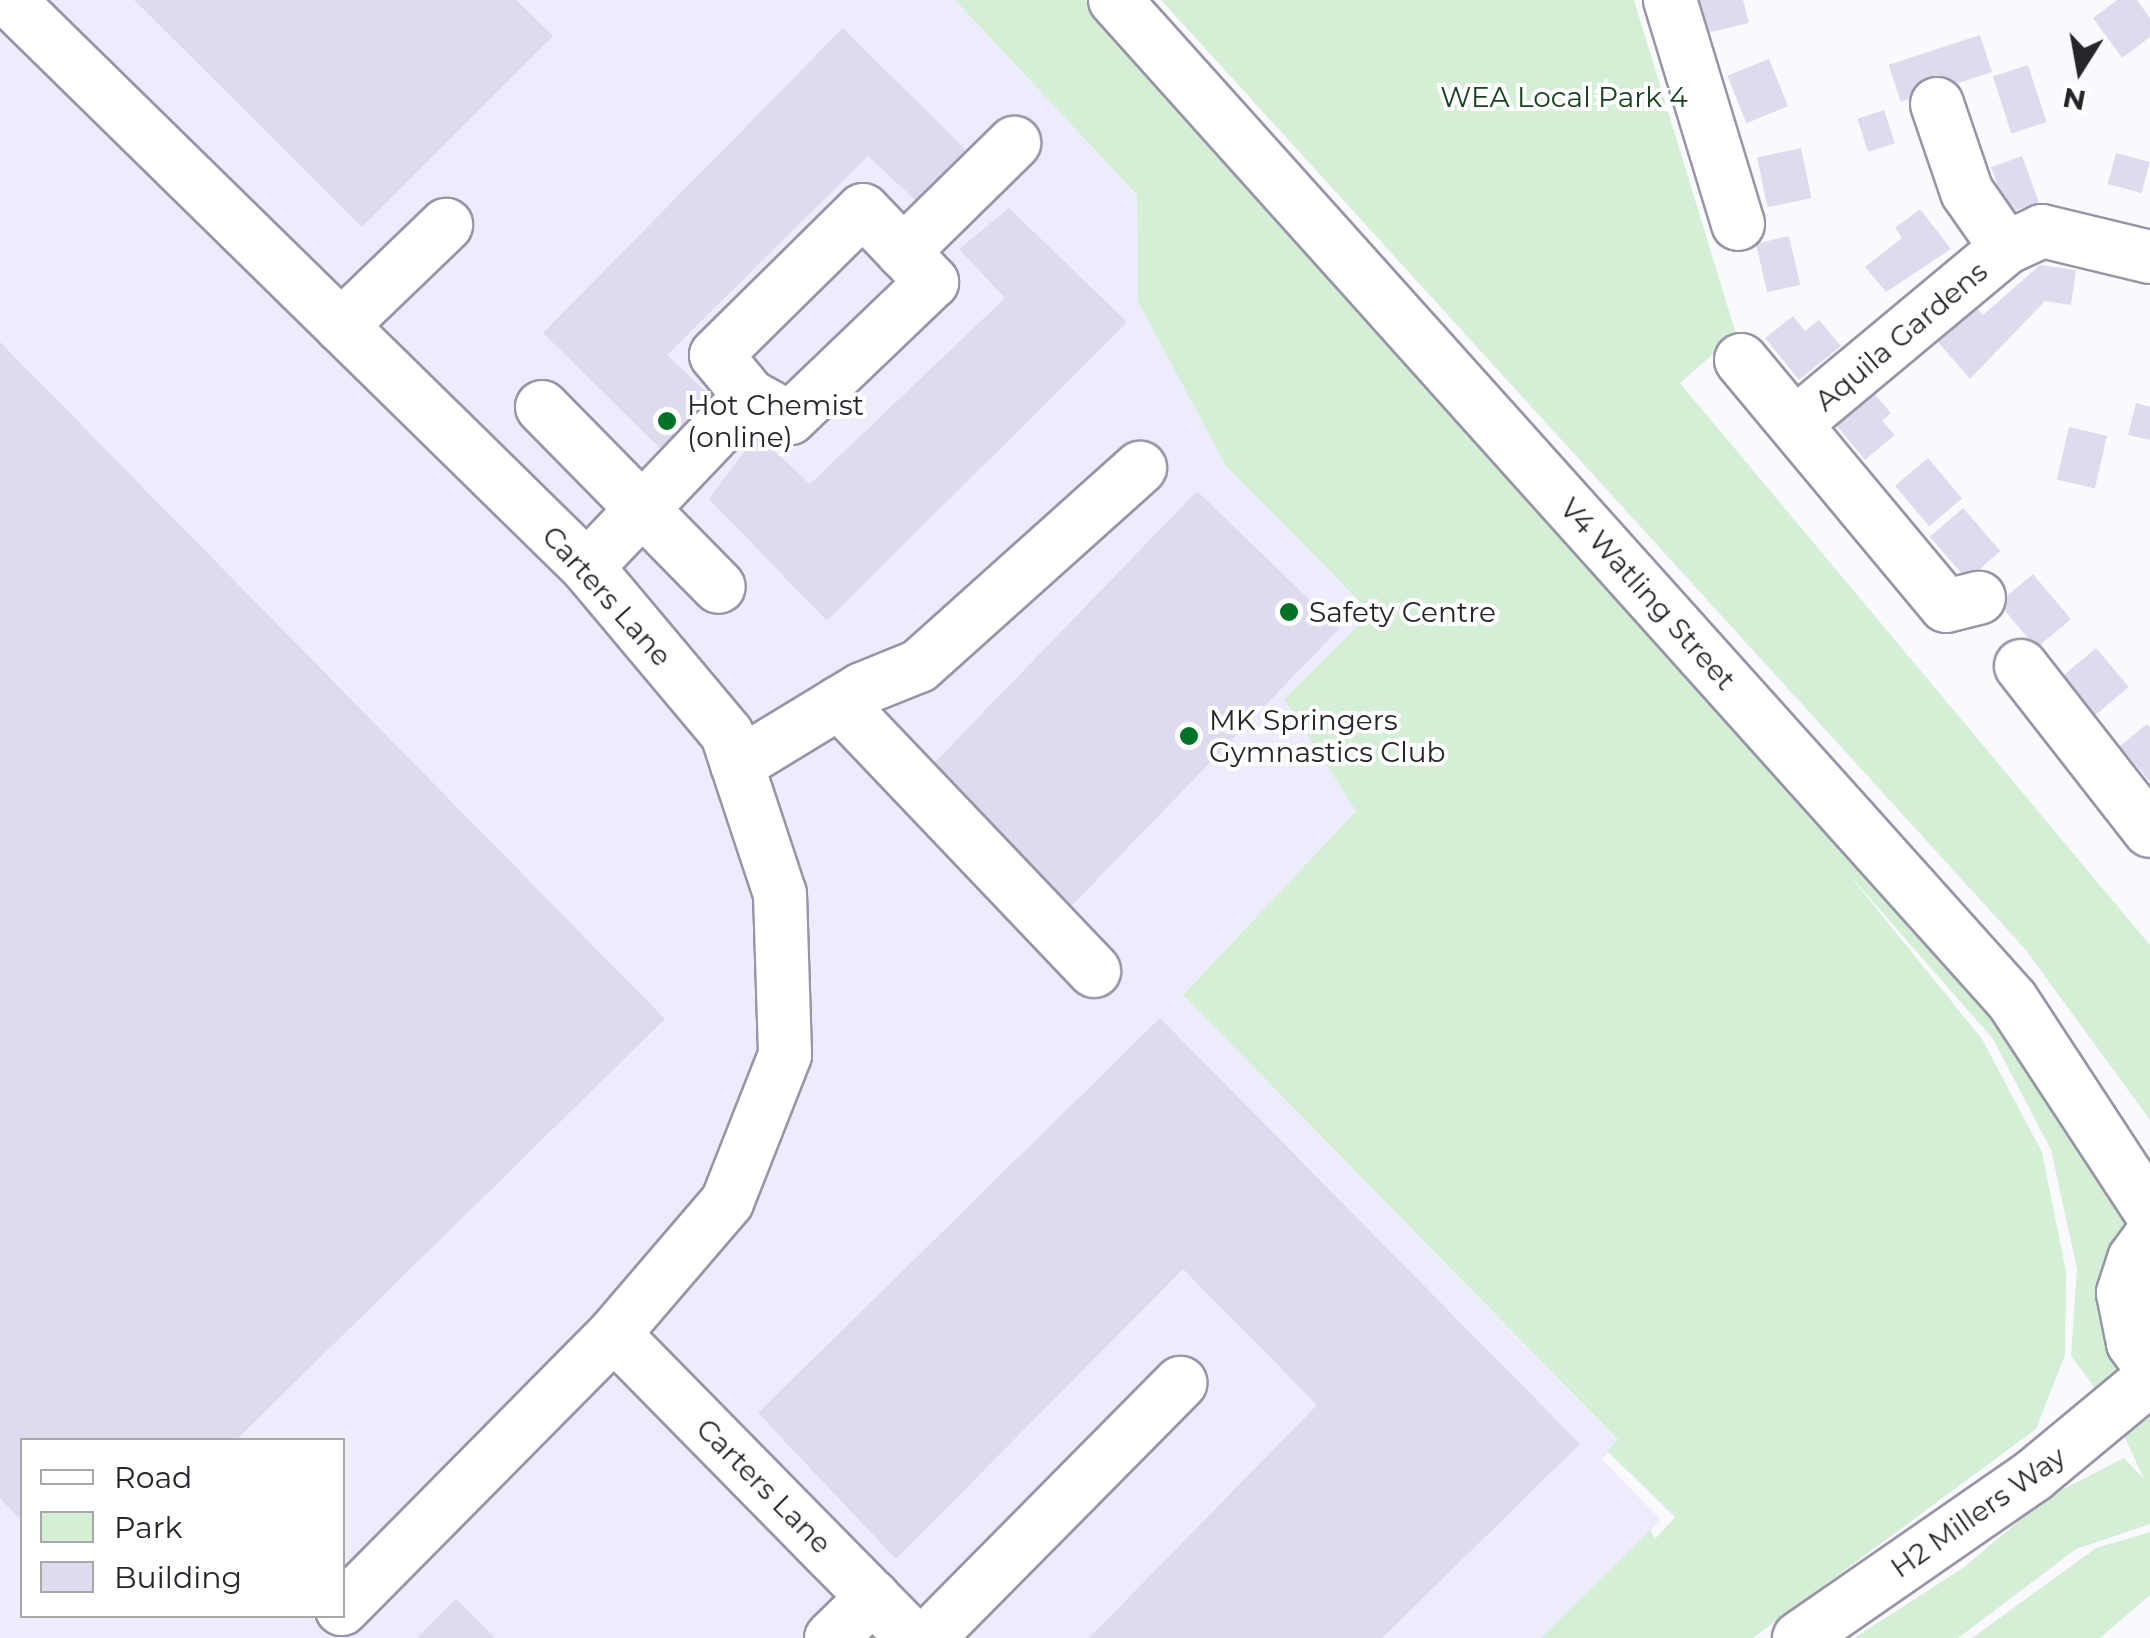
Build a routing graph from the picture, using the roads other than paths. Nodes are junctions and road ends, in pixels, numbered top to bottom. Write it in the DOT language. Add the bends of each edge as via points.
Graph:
graph roads {
  1 [pos="9,0"];
  2 [pos="1115,0"];
  3 [pos="1670,0"];
  4 [pos="1936,104"];
  5 [pos="1014,143"];
  6 [pos="1738,224"];
  7 [pos="446,225"];
  8 [pos="2006,248"];
  9 [pos="904,252"];
  10 [pos="2150,257"];
  11 [pos="341,326"];
  12 [pos="1741,360"];
  13 [pos="750,396"];
  14 [pos="542,407"];
  15 [pos="1796,423"];
  16 [pos="1140,468"];
  17 [pos="644,508"];
  18 [pos="587,567"];
  19 [pos="719,587"];
  20 [pos="1979,598"];
  21 [pos="2021,666"];
  22 [pos="839,703"];
  23 [pos="736,765"];
  24 [pos="2150,831"];
  25 [pos="1094,970"];
  26 [pos="2150,1211"];
  27 [pos="2150,1237"];
  28 [pos="614,1334"];
  29 [pos="2150,1366"];
  30 [pos="2150,1379"];
  31 [pos="1180,1383"];
  32 [pos="873,1597"];
  33 [pos="345,1606"];
  34 [pos="334,1618"];
  35 [pos="314,1638"];
  36 [pos="832,1638"];
  37 [pos="913,1638"];
  38 [pos="928,1638"];
  39 [pos="1800,1638"];
  1 -- 11 [label="street, Carters Lane"];
  2 -- 26 [label="street, V4 Watling Street" via="2012,1000"];
  3 -- 6 [label="street"];
  4 -- 8 [label="street, Aquila Gardens" via="1967,192"];
  5 -- 9 [label="street"];
  7 -- 11 [label="street"];
  8 -- 10 [label="street, Aquila Gardens" via="2042,231"];
  8 -- 15 [label="street, Aquila Gardens"];
  9 -- 13 [label="street" via="932,282 790,418"];
  9 -- 13 [label="street" via="863,210 716,355"];
  11 -- 18 [label="street, Carters Lane"];
  12 -- 15 [label="street, Aquila Gardens"];
  13 -- 17 [label="street"];
  14 -- 17 [label="street"];
  15 -- 20 [label="street, Aquila Gardens" via="1946,606"];
  16 -- 22 [label="street" via="918,666"];
  17 -- 18 [label="street"];
  17 -- 19 [label="street"];
  18 -- 23 [label="street, Carters Lane" via="727,734"];
  21 -- 24 [label="street"];
  22 -- 23 [label="street"];
  22 -- 25 [label="street"];
  23 -- 28 [label="street, Carters Lane" via="780,894 785,1055 727,1202"];
  27 -- 29 [label="street" via="2134,1258 2124,1293 2129,1332"];
  28 -- 32 [label="street, Carters Lane"];
  28 -- 33 [label="street, Carters Lane"];
  30 -- 39 [label="street, H2 Millers Way" via="2033,1476"];
  31 -- 38 [label="street"];
  32 -- 36 [label="street"];
  32 -- 37 [label="street, Carters Lane"];
  34 -- 35 [label="street"];
}
